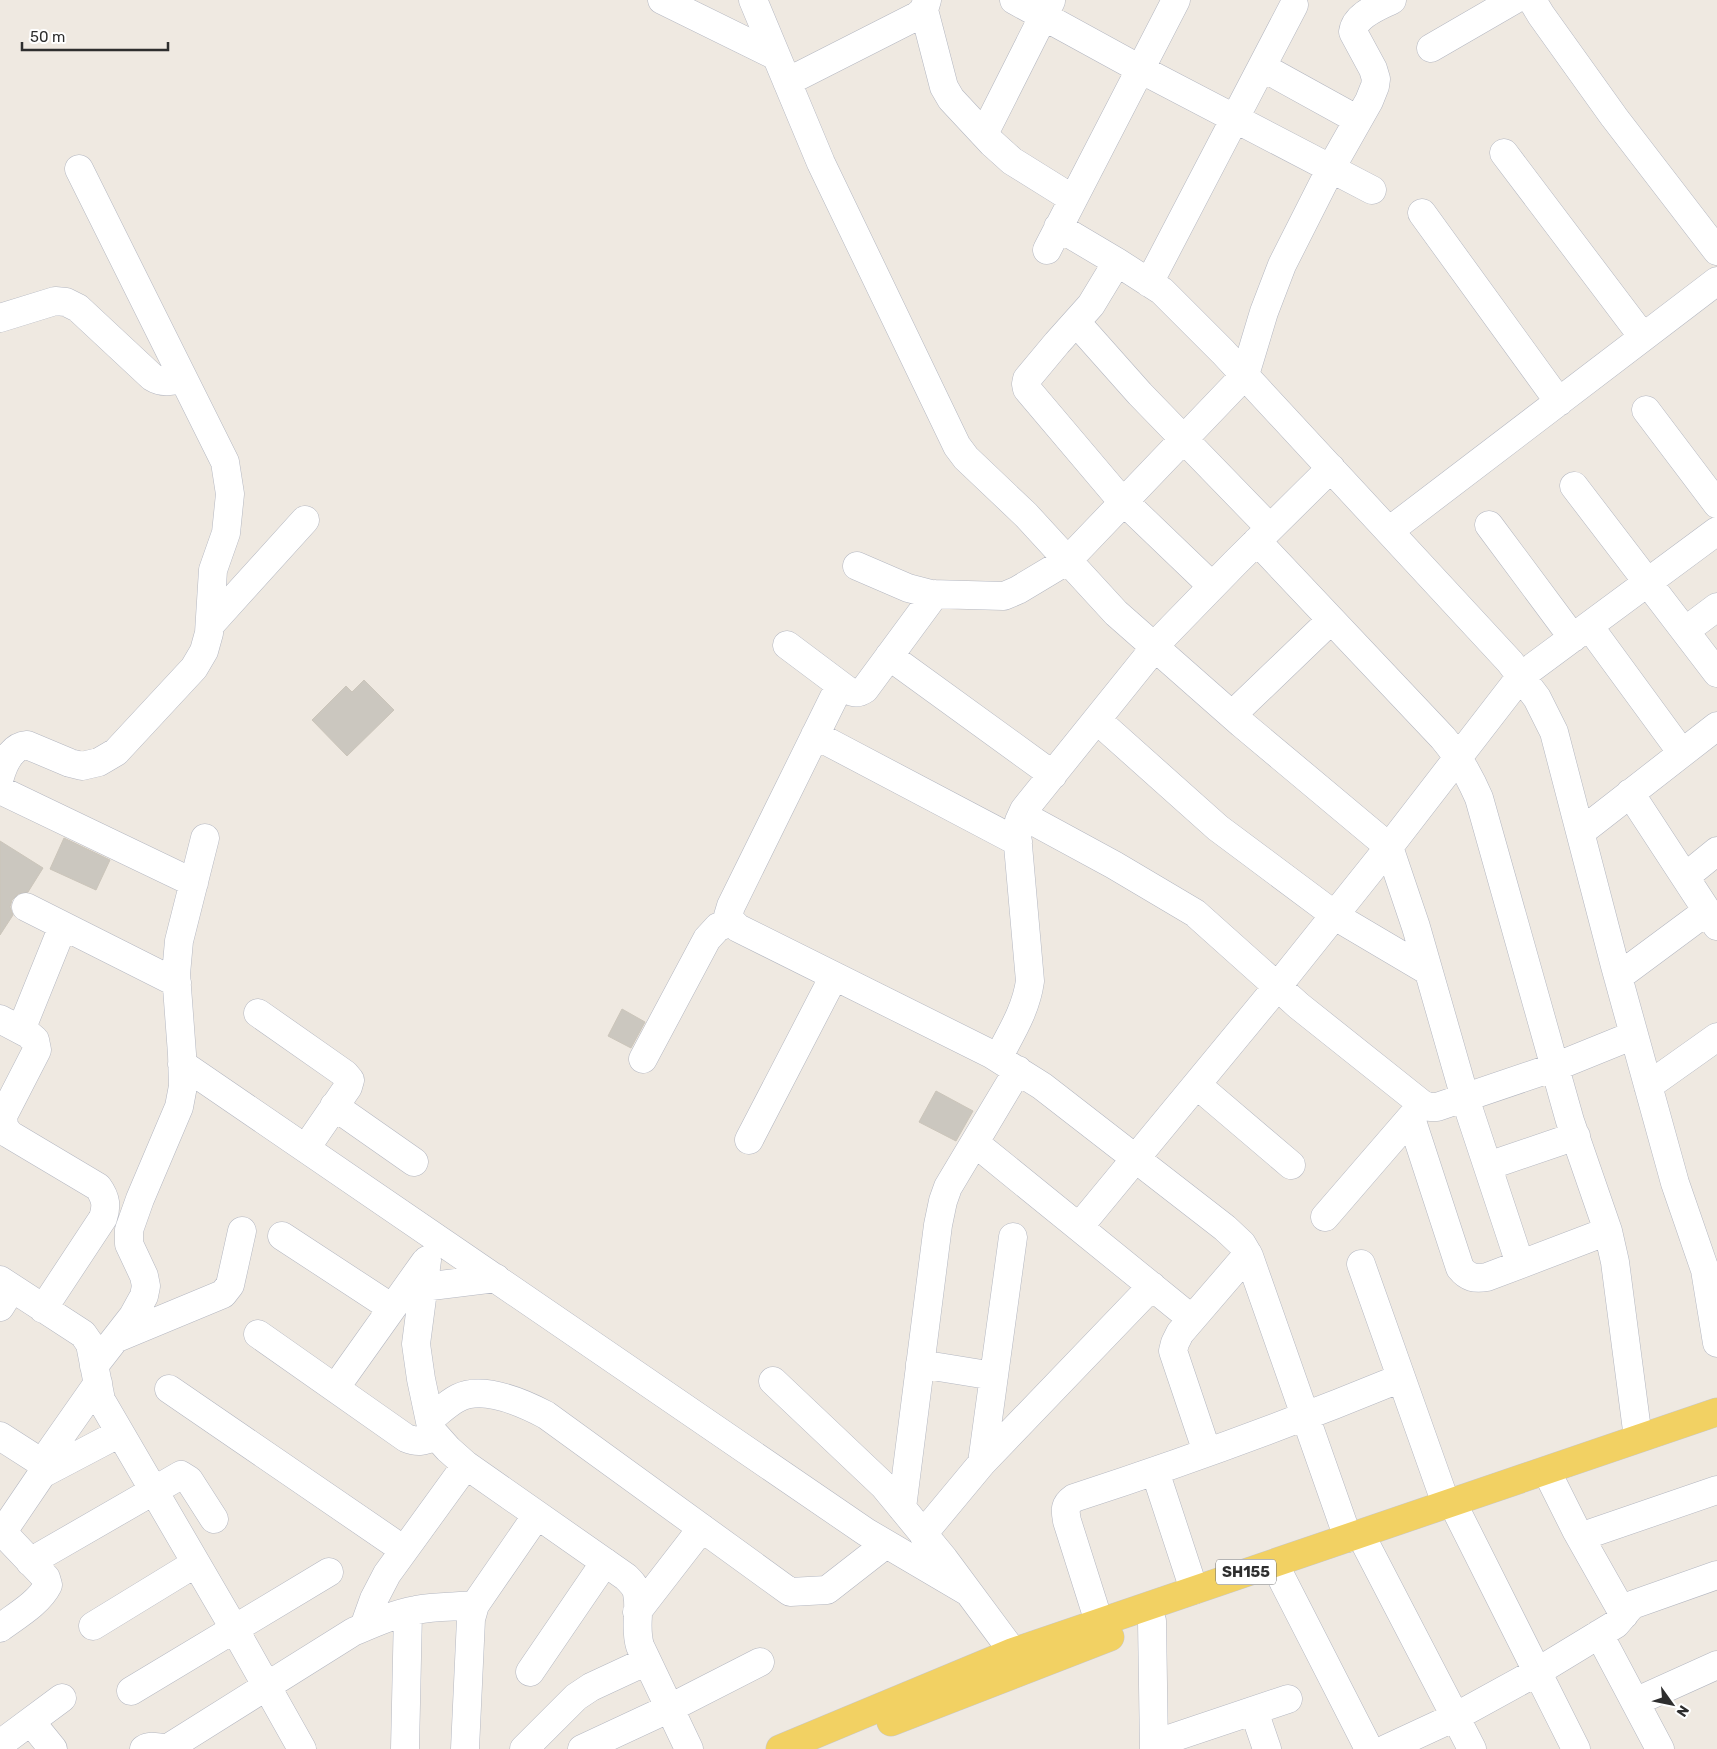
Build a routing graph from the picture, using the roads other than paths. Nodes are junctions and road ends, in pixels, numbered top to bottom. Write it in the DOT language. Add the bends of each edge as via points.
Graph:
graph roads {
  1 [pos="662,0"];
  2 [pos="753,0"];
  3 [pos="1014,0"];
  4 [pos="1176,0"];
  5 [pos="1392,0"];
  6 [pos="1514,0"];
  7 [pos="1532,0"];
  8 [pos="926,5"];
  9 [pos="1294,5"];
  10 [pos="1048,8"];
  11 [pos="1431,48"];
  12 [pos="776,56"];
  13 [pos="1262,67"];
  14 [pos="1140,69"];
  15 [pos="787,82"];
  16 [pos="1236,118"];
  17 [pos="1358,120"];
  18 [pos="984,134"];
  19 [pos="1504,153"];
  20 [pos="1331,168"];
  21 [pos="79,169"];
  22 [pos="1372,190"];
  23 [pos="1073,199"];
  24 [pos="1422,213"];
  25 [pos="1717,251"];
  26 [pos="1117,262"];
  27 [pos="1717,281"];
  28 [pos="1149,283"];
  29 [pos="0,318"];
  30 [pos="1076,322"];
  31 [pos="1643,337"];
  32 [pos="1244,375"];
  33 [pos="183,378"];
  34 [pos="1559,402"];
  35 [pos="1646,410"];
  36 [pos="1184,439"];
  37 [pos="1331,468"];
  38 [pos="1574,486"];
  39 [pos="1124,501"];
  40 [pos="1717,504"];
  41 [pos="305,520"];
  42 [pos="1489,525"];
  43 [pos="1717,530"];
  44 [pos="1389,531"];
  45 [pos="1264,534"];
  46 [pos="1068,560"];
  47 [pos="856,566"];
  48 [pos="1648,582"];
  49 [pos="1212,586"];
  50 [pos="935,594"];
  51 [pos="1717,607"];
  52 [pos="1332,620"];
  53 [pos="210,625"];
  54 [pos="1581,632"];
  55 [pos="1685,632"];
  56 [pos="787,646"];
  57 [pos="1155,647"];
  58 [pos="889,656"];
  59 [pos="1717,674"];
  60 [pos="1521,676"];
  61 [pos="840,685"];
  62 [pos="1232,715"];
  63 [pos="1097,720"];
  64 [pos="1717,726"];
  65 [pos="815,735"];
  66 [pos="1682,753"];
  67 [pos="1458,756"];
  68 [pos="3,763"];
  69 [pos="1053,775"];
  70 [pos="0,790"];
  71 [pos="1630,794"];
  72 [pos="1022,815"];
  73 [pos="1581,832"];
  74 [pos="205,838"];
  75 [pos="1018,842"];
  76 [pos="1389,847"];
  77 [pos="1717,852"];
  78 [pos="1685,877"];
  79 [pos="194,883"];
  80 [pos="26,907"];
  81 [pos="1334,914"];
  82 [pos="1712,919"];
  83 [pos="732,922"];
  84 [pos="63,926"];
  85 [pos="1428,971"];
  86 [pos="834,976"];
  87 [pos="1618,977"];
  88 [pos="176,983"];
  89 [pos="1277,986"];
  90 [pos="258,1013"];
  91 [pos="11,1025"];
  92 [pos="1634,1035"];
  93 [pos="1717,1037"];
  94 [pos="643,1059"];
  95 [pos="182,1064"];
  96 [pos="1008,1064"];
  97 [pos="1555,1067"];
  98 [pos="1197,1085"];
  99 [pos="1648,1086"];
  100 [pos="1465,1098"];
  101 [pos="334,1106"];
  102 [pos="1416,1111"];
  103 [pos="1576,1136"];
  104 [pos="749,1140"];
  105 [pos="975,1143"];
  106 [pos="306,1148"];
  107 [pos="1136,1159"];
  108 [pos="414,1162"];
  109 [pos="1291,1165"];
  110 [pos="1488,1166"];
  111 [pos="1325,1217"];
  112 [pos="103,1218"];
  113 [pos="1080,1227"];
  114 [pos="242,1231"];
  115 [pos="1608,1231"];
  116 [pos="282,1236"];
  117 [pos="1013,1237"];
  118 [pos="129,1239"];
  119 [pos="434,1250"];
  120 [pos="1248,1254"];
  121 [pos="1361,1264"];
  122 [pos="1520,1264"];
  123 [pos="496,1278"];
  124 [pos="1152,1286"];
  125 [pos="423,1288"];
  126 [pos="4,1292"];
  127 [pos="43,1308"];
  128 [pos="387,1316"];
  129 [pos="1192,1319"];
  130 [pos="258,1334"];
  131 [pos="115,1338"];
  132 [pos="416,1344"];
  133 [pos="1717,1344"];
  134 [pos="920,1364"];
  135 [pos="96,1374"];
  136 [pos="994,1376"];
  137 [pos="1401,1378"];
  138 [pos="773,1381"];
  139 [pos="336,1387"];
  140 [pos="169,1389"];
  141 [pos="1717,1412"];
  142 [pos="1306,1417"];
  143 [pos="1717,1422"];
  144 [pos="433,1427"];
  145 [pos="1681,1430"];
  146 [pos="120,1433"];
  147 [pos="0,1436"];
  148 [pos="1638,1438"];
  149 [pos="1207,1452"];
  150 [pos="982,1463"];
  151 [pos="466,1465"];
  152 [pos="42,1469"];
  153 [pos="1155,1471"];
  154 [pos="1551,1480"];
  155 [pos="154,1490"];
  156 [pos="1717,1490"];
  157 [pos="902,1508"];
  158 [pos="1452,1508"];
  159 [pos="538,1515"];
  160 [pos="214,1519"];
  161 [pos="702,1528"];
  162 [pos="923,1534"];
  163 [pos="1580,1537"];
  164 [pos="1357,1541"];
  165 [pos="886,1544"];
  166 [pos="404,1550"];
  167 [pos="30,1562"];
  168 [pos="605,1562"];
  169 [pos="196,1563"];
  170 [pos="329,1572"];
  171 [pos="1279,1573"];
  172 [pos="1717,1575"];
  173 [pos="1194,1590"];
  174 [pos="968,1592"];
  175 [pos="475,1605"];
  176 [pos="408,1612"];
  177 [pos="637,1612"];
  178 [pos="1624,1615"];
  179 [pos="1152,1621"];
  180 [pos="1099,1622"];
  181 [pos="93,1626"];
  182 [pos="0,1628"];
  183 [pos="364,1628"];
  184 [pos="235,1630"];
  185 [pos="1599,1634"];
  186 [pos="1013,1652"];
  187 [pos="647,1661"];
  188 [pos="760,1662"];
  189 [pos="1717,1665"];
  190 [pos="530,1672"];
  191 [pos="1536,1672"];
  192 [pos="268,1687"];
  193 [pos="131,1691"];
  194 [pos="62,1698"];
  195 [pos="1288,1699"];
  196 [pos="1635,1702"];
  197 [pos="670,1708"];
  198 [pos="1254,1710"];
  199 [pos="1455,1717"];
  200 [pos="30,1722"];
  201 [pos="0,1744"];
  202 [pos="1154,1746"];
  203 [pos="53,1749"];
  204 [pos="144,1749"];
  205 [pos="302,1749"];
  206 [pos="405,1749"];
  207 [pos="465,1749"];
  208 [pos="524,1749"];
  209 [pos="582,1749"];
  210 [pos="689,1749"];
  211 [pos="780,1749"];
  212 [pos="823,1749"];
  213 [pos="1266,1749"];
  214 [pos="1369,1749"];
  215 [pos="1386,1749"];
  216 [pos="1472,1749"];
  217 [pos="1576,1749"];
  218 [pos="1660,1749"];
  1 -- 12 [label="street"];
  2 -- 12 [label="street"];
  3 -- 10 [label="street"];
  4 -- 14 [label="street"];
  5 -- 17 [label="street" via="1365,15 1354,26 1353,32 1376,79"];
  6 -- 11 [label="street"];
  7 -- 25 [label="street" via="1614,117"];
  8 -- 15 [label="street" via="917,16"];
  8 -- 18 [label="street" via="944,87"];
  9 -- 13 [label="street"];
  10 -- 14 [label="street"];
  10 -- 18 [label="street"];
  12 -- 15 [label="street"];
  13 -- 16 [label="street"];
  13 -- 17 [label="street"];
  14 -- 16 [label="street"];
  14 -- 23 [label="street"];
  15 -- 46 [label="street" via="821,163 957,446"];
  16 -- 20 [label="street"];
  16 -- 28 [label="street"];
  17 -- 20 [label="street"];
  18 -- 23 [label="street" via="1012,161"];
  19 -- 31 [label="street"];
  20 -- 22 [label="street"];
  20 -- 32 [label="street" via="1282,264"];
  21 -- 33 [label="street"];
  23 -- 26 [label="street" via="1052,239"];
  24 -- 34 [label="street"];
  26 -- 28 [label="street"];
  26 -- 30 [label="street" via="1091,305"];
  27 -- 31 [label="street"];
  28 -- 32 [label="street" via="1162,291"];
  29 -- 33 [label="street" via="55,302 66,302 78,308 152,377 167,382"];
  30 -- 36 [label="street"];
  30 -- 39 [label="street" via="1028,379 1027,388"];
  31 -- 34 [label="street"];
  32 -- 36 [label="street"];
  32 -- 37 [label="street"];
  33 -- 53 [label="street" via="225,462 230,494 226,533 214,570"];
  34 -- 44 [label="street"];
  35 -- 40 [label="street"];
  36 -- 39 [label="street"];
  36 -- 45 [label="street"];
  37 -- 44 [label="street"];
  37 -- 45 [label="street"];
  38 -- 48 [label="street"];
  39 -- 46 [label="street"];
  39 -- 49 [label="street"];
  41 -- 53 [label="street"];
  42 -- 54 [label="street"];
  43 -- 48 [label="street"];
  44 -- 60 [label="street"];
  45 -- 49 [label="street"];
  45 -- 52 [label="street"];
  46 -- 50 [label="street" via="1004,596"];
  46 -- 57 [label="street" via="1116,613"];
  47 -- 50 [label="street" via="908,588"];
  48 -- 54 [label="street"];
  48 -- 55 [label="street"];
  49 -- 57 [label="street"];
  50 -- 58 [label="street"];
  51 -- 55 [label="street"];
  52 -- 62 [label="street"];
  52 -- 67 [label="street"];
  53 -- 68 [label="street" via="204,651 194,668 116,752 82,766 20,745"];
  54 -- 60 [label="street"];
  54 -- 66 [label="street"];
  55 -- 59 [label="street"];
  56 -- 61 [label="street"];
  57 -- 62 [label="street"];
  57 -- 63 [label="street"];
  58 -- 61 [label="street" via="860,692 855,693"];
  58 -- 69 [label="street"];
  60 -- 67 [label="street"];
  60 -- 73 [label="street" via="1537,698 1554,732"];
  61 -- 65 [label="street"];
  62 -- 76 [label="street"];
  63 -- 69 [label="street"];
  63 -- 81 [label="street" via="1218,828"];
  64 -- 66 [label="street"];
  65 -- 75 [label="street"];
  65 -- 83 [label="street" via="731,906 728,916"];
  66 -- 71 [label="street"];
  67 -- 76 [label="street"];
  67 -- 97 [label="street" via="1479,798"];
  69 -- 72 [label="street"];
  70 -- 79 [label="street"];
  71 -- 73 [label="street"];
  71 -- 78 [label="street"];
  72 -- 75 [label="street"];
  72 -- 89 [label="street" via="1114,864 1194,913"];
  73 -- 87 [label="street"];
  74 -- 79 [label="street"];
  75 -- 96 [label="street" via="1030,981"];
  76 -- 81 [label="street"];
  76 -- 85 [label="street"];
  77 -- 78 [label="street"];
  78 -- 82 [label="street"];
  79 -- 88 [label="street" via="179,941"];
  80 -- 84 [label="street"];
  81 -- 85 [label="street"];
  81 -- 89 [label="street"];
  82 -- 87 [label="street"];
  83 -- 86 [label="street"];
  83 -- 94 [label="street" via="718,927 707,939"];
  84 -- 88 [label="street"];
  84 -- 91 [label="street"];
  85 -- 100 [label="street"];
  86 -- 96 [label="street"];
  86 -- 104 [label="street"];
  87 -- 92 [label="street"];
  88 -- 95 [label="street"];
  89 -- 98 [label="street"];
  89 -- 102 [label="street"];
  90 -- 101 [label="street" via="350,1080"];
  91 -- 112 [label="street" via="35,1040 36,1050 3,1116 4,1126 9,1134 98,1187 104,1195 106,1207"];
  92 -- 97 [label="street"];
  92 -- 99 [label="street"];
  93 -- 99 [label="street"];
  95 -- 106 [label="street"];
  95 -- 118 [label="street" via="183,1086 179,1107 140,1199"];
  96 -- 105 [label="street"];
  96 -- 107 [label="street" via="1042,1086"];
  97 -- 100 [label="street"];
  97 -- 103 [label="street"];
  98 -- 107 [label="street"];
  98 -- 109 [label="street"];
  99 -- 133 [label="street" via="1675,1183 1705,1270"];
  100 -- 102 [label="street"];
  100 -- 110 [label="street"];
  101 -- 106 [label="street"];
  101 -- 108 [label="street"];
  102 -- 111 [label="street"];
  102 -- 122 [label="street" via="1460,1268 1470,1277 1477,1278"];
  103 -- 110 [label="street"];
  103 -- 115 [label="street"];
  105 -- 113 [label="street"];
  105 -- 134 [label="street" via="943,1201"];
  106 -- 119 [label="street"];
  107 -- 113 [label="street"];
  107 -- 120 [label="street" via="1225,1228"];
  110 -- 122 [label="street"];
  112 -- 118 [label="street"];
  112 -- 127 [label="street"];
  113 -- 124 [label="street"];
  114 -- 131 [label="street" via="230,1285 223,1294"];
  115 -- 122 [label="street"];
  115 -- 148 [label="street"];
  116 -- 128 [label="street"];
  117 -- 136 [label="street"];
  118 -- 131 [label="street" via="146,1286 133,1316"];
  119 -- 123 [label="street"];
  119 -- 125 [label="street"];
  119 -- 128 [label="street"];
  120 -- 129 [label="street"];
  120 -- 142 [label="street"];
  121 -- 137 [label="street"];
  123 -- 125 [label="street"];
  123 -- 165 [label="street"];
  124 -- 129 [label="street"];
  124 -- 150 [label="street"];
  125 -- 132 [label="street"];
  126 -- 127 [label="street"];
  127 -- 135 [label="street" via="83,1334 90,1344"];
  128 -- 132 [label="street"];
  128 -- 139 [label="street"];
  129 -- 149 [label="street" via="1180,1333 1173,1351"];
  130 -- 139 [label="street"];
  131 -- 135 [label="street"];
  132 -- 144 [label="street"];
  134 -- 136 [label="street"];
  134 -- 157 [label="street"];
  135 -- 146 [label="street" via="101,1400"];
  135 -- 152 [label="street"];
  136 -- 150 [label="street"];
  137 -- 142 [label="street"];
  137 -- 158 [label="street"];
  138 -- 157 [label="street" via="884,1486"];
  139 -- 144 [label="street" via="406,1438 425,1441"];
  140 -- 166 [label="street"];
  141 -- 145 [label="main road, SH155"];
  142 -- 149 [label="street"];
  142 -- 164 [label="street"];
  143 -- 145 [label="main road, SH155"];
  144 -- 151 [label="street" via="448,1449"];
  144 -- 161 [label="street" via="456,1398 466,1395 509,1398 526,1404 546,1415"];
  145 -- 148 [label="main road, SH155"];
  145 -- 154 [label="main road, SH155"];
  146 -- 152 [label="street"];
  146 -- 155 [label="street"];
  147 -- 152 [label="street"];
  148 -- 158 [label="main road, SH155"];
  149 -- 153 [label="street"];
  150 -- 162 [label="street"];
  151 -- 159 [label="street"];
  151 -- 166 [label="street"];
  152 -- 167 [label="street" via="5,1532"];
  153 -- 173 [label="street"];
  153 -- 180 [label="street" via="1074,1498 1064,1508"];
  154 -- 158 [label="main road, SH155"];
  154 -- 163 [label="street"];
  155 -- 160 [label="street" via="181,1475 185,1476"];
  155 -- 167 [label="street"];
  155 -- 169 [label="street"];
  156 -- 163 [label="street"];
  157 -- 162 [label="street"];
  158 -- 164 [label="main road, SH155"];
  158 -- 191 [label="street"];
  159 -- 168 [label="street"];
  159 -- 175 [label="street"];
  161 -- 165 [label="street" via="790,1592 827,1590"];
  161 -- 177 [label="street"];
  162 -- 174 [label="street"];
  163 -- 178 [label="street"];
  164 -- 171 [label="main road, SH155"];
  164 -- 173 [label="main road, SH155"];
  164 -- 199 [label="street"];
  165 -- 174 [label="street"];
  166 -- 183 [label="street" via="377,1591"];
  167 -- 182 [label="street" via="46,1578 48,1585 28,1607"];
  168 -- 177 [label="street" via="634,1586 638,1593"];
  168 -- 190 [label="street"];
  169 -- 181 [label="street"];
  169 -- 184 [label="street"];
  170 -- 184 [label="street"];
  171 -- 179 [label="main road, SH155"];
  171 -- 214 [label="street"];
  172 -- 178 [label="street" via="1640,1601"];
  173 -- 180 [label="main road, SH155"];
  174 -- 186 [label="street"];
  175 -- 176 [label="street"];
  175 -- 207 [label="street" via="471,1619"];
  176 -- 183 [label="street"];
  176 -- 206 [label="street"];
  177 -- 187 [label="street" via="637,1634"];
  178 -- 185 [label="street"];
  179 -- 202 [label="street"];
  179 -- 212 [label="main road, SH155"];
  180 -- 186 [label="main road, SH155"];
  183 -- 192 [label="street"];
  184 -- 192 [label="street"];
  184 -- 193 [label="street"];
  185 -- 191 [label="street"];
  185 -- 196 [label="street"];
  186 -- 211 [label="main road, SH155"];
  187 -- 197 [label="street"];
  187 -- 208 [label="street" via="576,1697"];
  188 -- 197 [label="street"];
  189 -- 196 [label="street"];
  191 -- 199 [label="street"];
  191 -- 217 [label="street"];
  192 -- 204 [label="street" via="168,1748 150,1746"];
  192 -- 205 [label="street"];
  194 -- 200 [label="street"];
  195 -- 198 [label="street"];
  196 -- 218 [label="street"];
  197 -- 209 [label="street"];
  197 -- 210 [label="street"];
  198 -- 202 [label="street"];
  198 -- 213 [label="street"];
  199 -- 215 [label="street"];
  199 -- 216 [label="street"];
  200 -- 201 [label="street"];
  200 -- 203 [label="street"];
}
